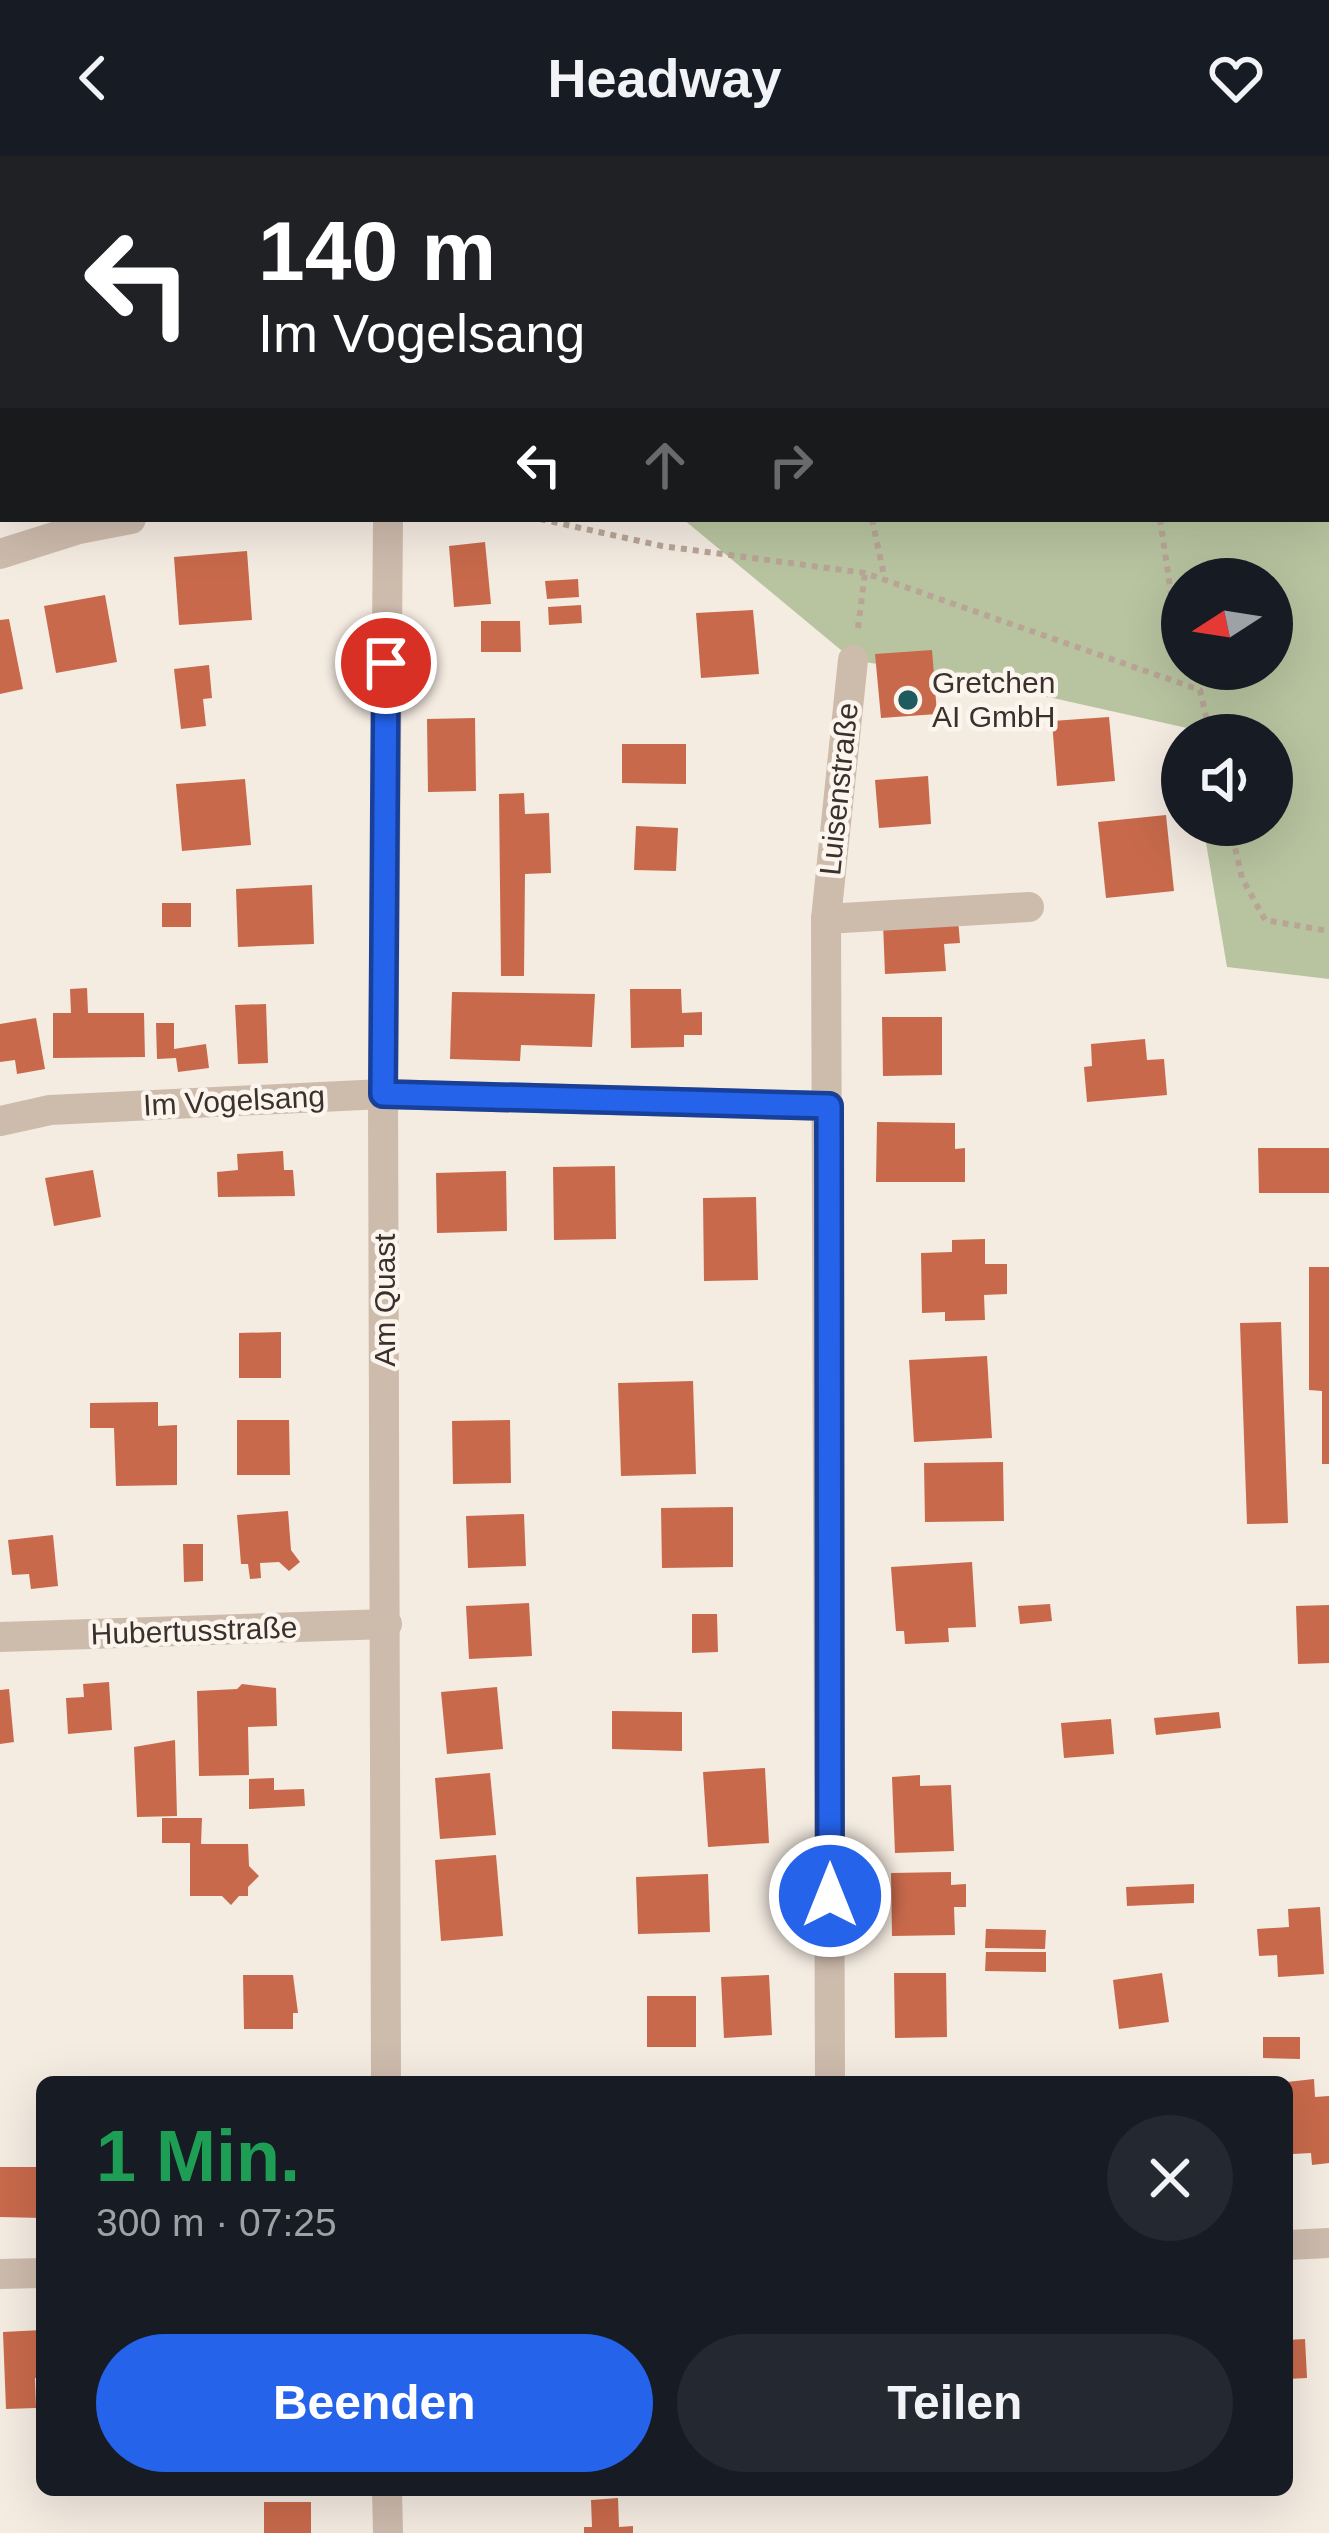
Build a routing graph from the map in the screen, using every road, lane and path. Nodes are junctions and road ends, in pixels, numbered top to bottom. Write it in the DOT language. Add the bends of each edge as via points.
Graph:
graph roads {
  1 [pos="115,522"];
  2 [pos="388,522"];
  3 [pos="554,522"];
  4 [pos="873,522"];
  5 [pos="1160,522"];
  6 [pos="0,554"];
  7 [pos="1166,558"];
  8 [pos="866,573"];
  9 [pos="885,580"];
  10 [pos="853,663"];
  11 [pos="1161,676"];
  12 [pos="1235,846"];
  13 [pos="1029,907"];
  14 [pos="826,919"];
  15 [pos="1329,931"];
  16 [pos="383,1094"];
  17 [pos="829,1106"];
  18 [pos="0,1121"];
  19 [pos="387,1624"];
  20 [pos="0,1637"];
  21 [pos="386,2076"];
  22 [pos="830,2076"];
  23 [pos="1329,2243"];
  24 [pos="1293,2245"];
  25 [pos="36,2272"];
  26 [pos="0,2274"];
  27 [pos="387,2496"];
  28 [pos="388,2533"];
  1 -- 6 [label="street"];
  2 -- 16 [label="street, Am Quast"];
  3 -- 8 [label="path" via="662,546"];
  4 -- 9 [label="path"];
  5 -- 7 [label="path"];
  8 -- 9 [label="path"];
  8 -- 10 [label="path"];
  9 -- 11 [label="path"];
  10 -- 14 [label="street, Luisenstraße"];
  12 -- 15 [label="path" via="1265,920"];
  13 -- 14 [label="street, Luisenstraße"];
  14 -- 17 [label="street, Luisenstraße"];
  16 -- 17 [label="street, Im Vogelsang"];
  16 -- 18 [label="street, Im Vogelsang" via="50,1111"];
  16 -- 19 [label="street, Am Quast"];
  17 -- 22 [label="street, Luisenstraße"];
  19 -- 20 [label="street, Hubertusstraße"];
  19 -- 21 [label="street, Am Quast"];
  23 -- 24 [label="street"];
  25 -- 26 [label="street"];
  27 -- 28 [label="street"];
}
